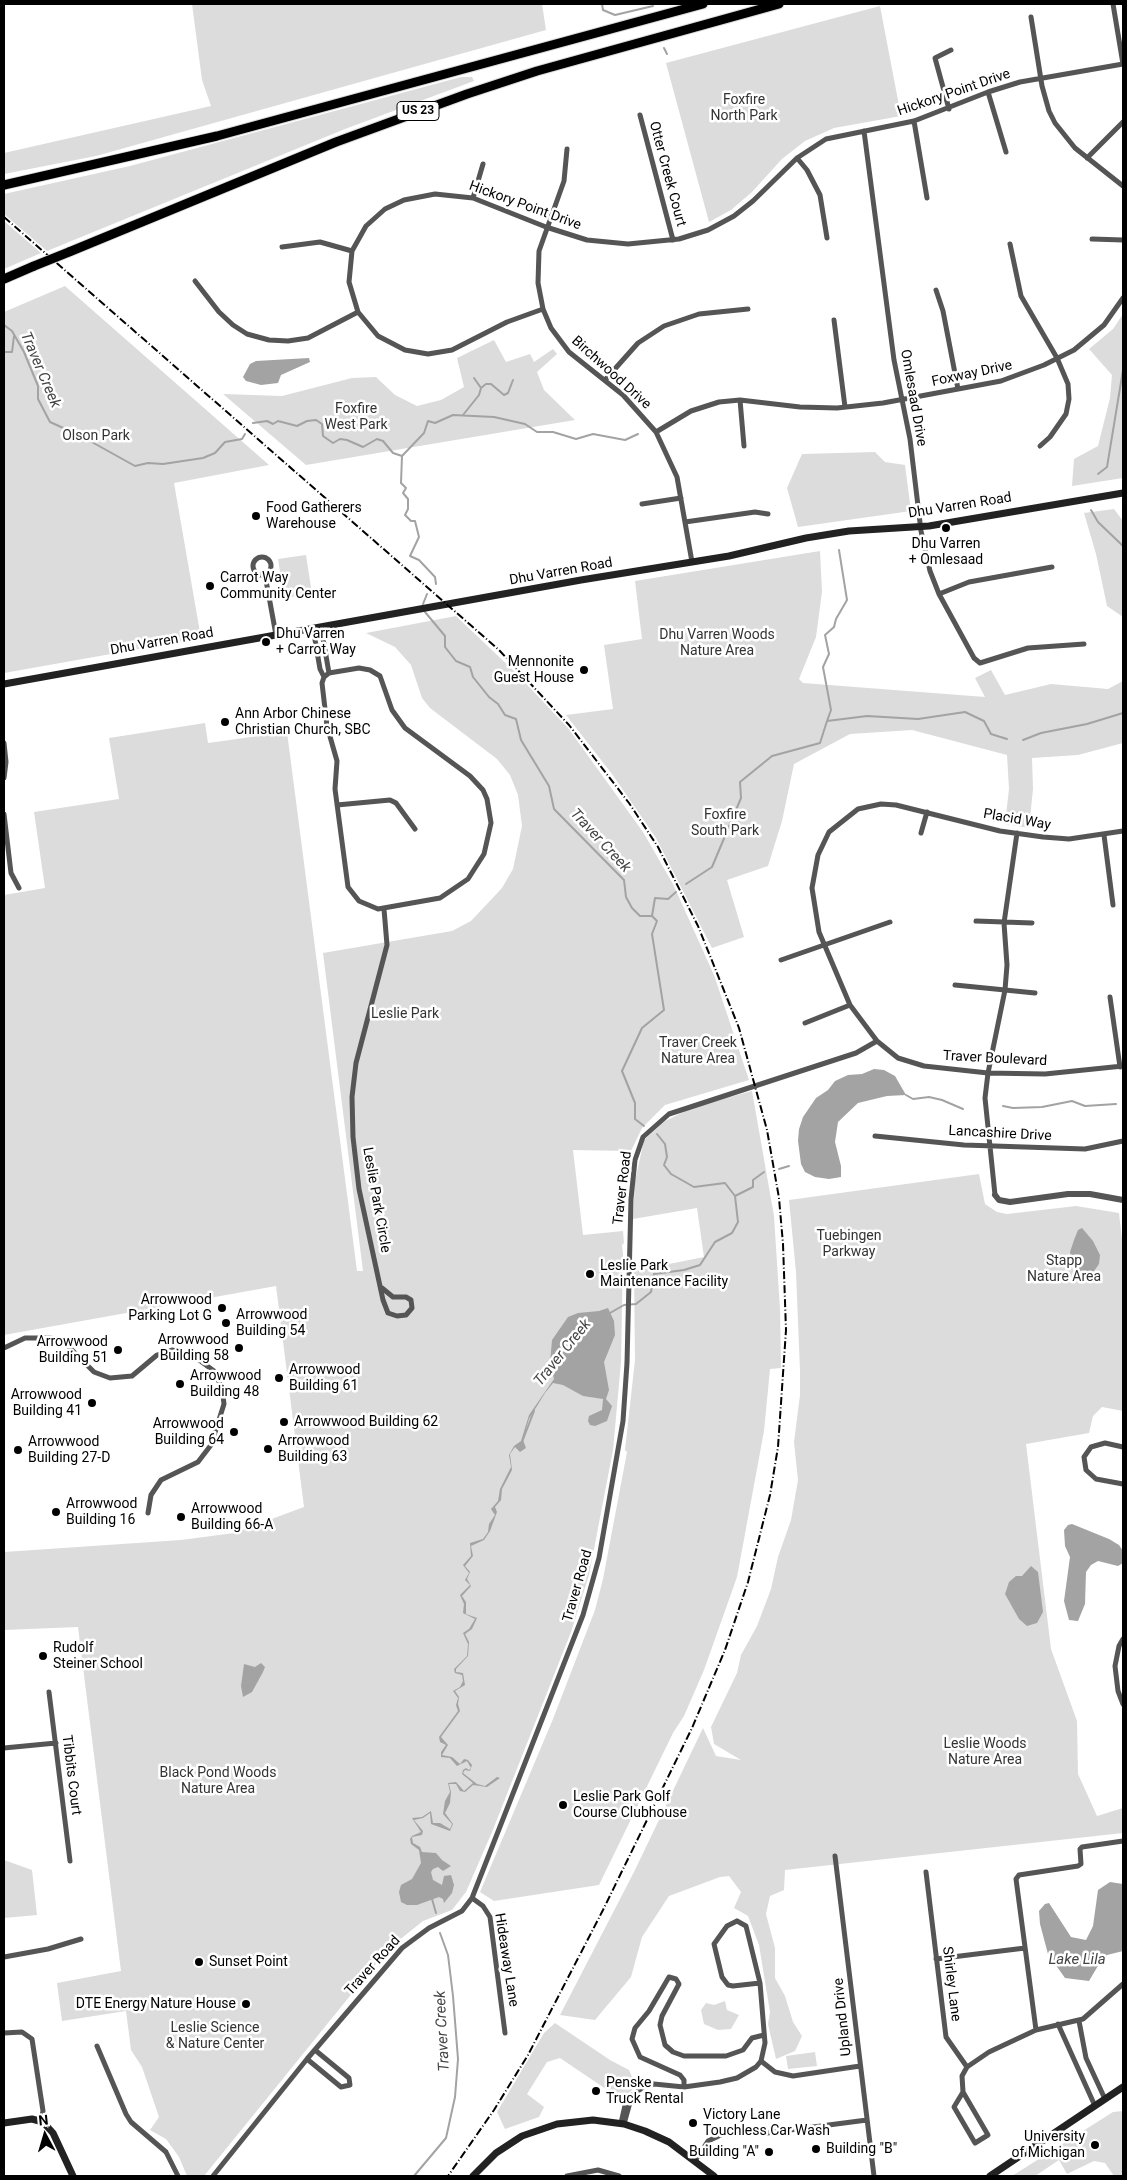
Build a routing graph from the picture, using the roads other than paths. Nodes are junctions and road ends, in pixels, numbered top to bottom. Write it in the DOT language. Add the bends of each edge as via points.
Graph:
graph roads {
  1 [pos="703,4"];
  2 [pos="779,4"];
  3 [pos="1113,4"];
  4 [pos="1031,17"];
  5 [pos="951,50"];
  6 [pos="1123,64"];
  7 [pos="1041,78"];
  8 [pos="988,92"];
  9 [pos="949,109"];
  10 [pos="640,115"];
  11 [pos="914,121"];
  12 [pos="1123,122"];
  13 [pos="864,131"];
  14 [pos="567,149"];
  15 [pos="1006,152"];
  16 [pos="797,158"];
  17 [pos="1087,158"];
  18 [pos="483,164"];
  19 [pos="4,185"];
  20 [pos="1123,186"];
  21 [pos="473,198"];
  22 [pos="927,198"];
  23 [pos="546,227"];
  24 [pos="827,238"];
  25 [pos="1092,239"];
  26 [pos="673,240"];
  27 [pos="1123,240"];
  28 [pos="1010,244"];
  29 [pos="282,247"];
  30 [pos="352,250"];
  31 [pos="4,279"];
  32 [pos="195,281"];
  33 [pos="936,290"];
  34 [pos="1123,298"];
  35 [pos="543,309"];
  36 [pos="748,309"];
  37 [pos="358,312"];
  38 [pos="834,320"];
  39 [pos="1057,358"];
  40 [pos="605,380"];
  41 [pos="958,389"];
  42 [pos="902,399"];
  43 [pos="740,400"];
  44 [pos="844,407"];
  45 [pos="656,432"];
  46 [pos="744,446"];
  47 [pos="1040,446"];
  48 [pos="1123,493"];
  49 [pos="681,498"];
  50 [pos="642,504"];
  51 [pos="768,514"];
  52 [pos="685,522"];
  53 [pos="921,526"];
  54 [pos="692,562"];
  55 [pos="1052,567"];
  56 [pos="265,575"];
  57 [pos="940,594"];
  58 [pos="317,628"];
  59 [pos="276,635"];
  60 [pos="1084,644"];
  61 [pos="325,656"];
  62 [pos="318,657"];
  63 [pos="329,673"];
  64 [pos="324,677"];
  65 [pos="4,684"];
  66 [pos="4,743"];
  67 [pos="4,778"];
  68 [pos="337,804"];
  69 [pos="927,812"];
  70 [pos="4,814"];
  71 [pos="415,829"];
  72 [pos="1123,830"];
  73 [pos="921,833"];
  74 [pos="1017,833"];
  75 [pos="1104,834"];
  76 [pos="6,845"];
  77 [pos="19,888"];
  78 [pos="1114,905"];
  79 [pos="384,909"];
  80 [pos="976,921"];
  81 [pos="890,922"];
  82 [pos="1004,922"];
  83 [pos="1032,922"];
  84 [pos="824,946"];
  85 [pos="781,960"];
  86 [pos="955,984"];
  87 [pos="1004,990"];
  88 [pos="1034,993"];
  89 [pos="1110,997"];
  90 [pos="850,1005"];
  91 [pos="805,1023"];
  92 [pos="876,1041"];
  93 [pos="1122,1066"];
  94 [pos="988,1073"];
  95 [pos="875,1136"];
  96 [pos="1123,1142"];
  97 [pos="989,1146"];
  98 [pos="995,1196"];
  99 [pos="1123,1200"];
  100 [pos="382,1288"];
  101 [pos="4,1348"];
  102 [pos="1123,1447"];
  103 [pos="1123,1484"];
  104 [pos="148,1513"];
  105 [pos="1123,1639"];
  106 [pos="49,1692"];
  107 [pos="1123,1704"];
  108 [pos="56,1744"];
  109 [pos="4,1748"];
  110 [pos="1123,1841"];
  111 [pos="835,1856"];
  112 [pos="70,1861"];
  113 [pos="926,1872"];
  114 [pos="472,1898"];
  115 [pos="81,1939"];
  116 [pos="1024,1948"];
  117 [pos="4,1957"];
  118 [pos="936,1959"];
  119 [pos="760,1983"];
  120 [pos="1123,1984"];
  121 [pos="1079,2021"];
  122 [pos="1058,2024"];
  123 [pos="1036,2030"];
  124 [pos="4,2033"];
  125 [pos="505,2033"];
  126 [pos="764,2035"];
  127 [pos="97,2046"];
  128 [pos="315,2050"];
  129 [pos="1086,2058"];
  130 [pos="307,2059"];
  131 [pos="761,2061"];
  132 [pos="1075,2064"];
  133 [pos="860,2066"];
  134 [pos="967,2067"];
  135 [pos="684,2087"];
  136 [pos="1123,2087"];
  137 [pos="963,2092"];
  138 [pos="1105,2099"];
  139 [pos="1095,2106"];
  140 [pos="41,2120"];
  141 [pos="867,2120"];
  142 [pos="4,2123"];
  143 [pos="622,2123"];
  144 [pos="695,2161"];
  145 [pos="72,2176"];
  146 [pos="178,2176"];
  147 [pos="214,2176"];
  148 [pos="473,2176"];
  149 [pos="567,2176"];
  150 [pos="619,2176"];
  151 [pos="714,2176"];
  152 [pos="874,2176"];
  153 [pos="990,2176"];
  1 -- 19 [label="highway, US 23" via="217,136"];
  2 -- 31 [label="highway, US 23, bridge" via="555,66 458,97 336,142"];
  3 -- 6 [label="street"];
  4 -- 7 [label="street"];
  5 -- 9 [label="street" via="935,58"];
  6 -- 7 [label="street, Hickory Point Drive"];
  7 -- 8 [label="street, Hickory Point Drive"];
  7 -- 17 [label="street" via="1046,103 1055,123"];
  8 -- 9 [label="street, Hickory Point Drive"];
  8 -- 15 [label="street"];
  9 -- 11 [label="street, Hickory Point Drive"];
  10 -- 26 [label="street, Otter Creek Court"];
  11 -- 13 [label="street, Hickory Point Drive"];
  11 -- 22 [label="street"];
  12 -- 17 [label="street"];
  13 -- 16 [label="street, Hickory Point Drive" via="826,140"];
  13 -- 42 [label="street, Omlesaad Drive"];
  14 -- 23 [label="street, Birchwood Drive" via="564,181"];
  16 -- 24 [label="street" via="820,195"];
  16 -- 26 [label="street, Hickory Point Drive" via="734,216 708,230"];
  17 -- 20 [label="street"];
  18 -- 21 [label="street"];
  21 -- 23 [label="street, Hickory Point Drive"];
  21 -- 30 [label="street, Hickory Point Drive" via="435,194 396,203 370,221"];
  23 -- 26 [label="street, Hickory Point Drive" via="587,240 613,244"];
  23 -- 35 [label="street, Birchwood Drive" via="537,264"];
  25 -- 27 [label="street"];
  28 -- 39 [label="street" via="1021,296"];
  29 -- 30 [label="street" via="320,242"];
  30 -- 37 [label="street, Hickory Point Drive" via="349,282"];
  32 -- 37 [label="street" via="233,325 247,334 269,340 308,338"];
  33 -- 41 [label="street"];
  34 -- 39 [label="street, Foxway Drive" via="1112,316 1093,335"];
  35 -- 37 [label="street, Hickory Point Drive" via="507,322 457,348 428,354 386,342 368,327"];
  35 -- 40 [label="street, Birchwood Drive" via="551,328 568,352"];
  36 -- 40 [label="street" via="700,314 664,326 638,343"];
  38 -- 44 [label="street"];
  39 -- 41 [label="street, Foxway Drive" via="1024,374"];
  39 -- 47 [label="street" via="1068,384 1069,403 1060,425"];
  40 -- 45 [label="street, Birchwood Drive" via="638,409"];
  41 -- 42 [label="street, Foxway Drive"];
  42 -- 44 [label="street, Foxway Drive"];
  42 -- 53 [label="street, Omlesaad Drive"];
  43 -- 44 [label="street, Foxway Drive" via="806,408"];
  43 -- 45 [label="street, Foxway Drive" via="703,406"];
  43 -- 46 [label="street"];
  45 -- 49 [label="street, Birchwood Drive" via="673,466"];
  48 -- 53 [label="main road, Dhu Varren Road"];
  49 -- 50 [label="street"];
  49 -- 52 [label="street, Birchwood Drive"];
  51 -- 52 [label="street" via="755,512"];
  52 -- 54 [label="street, Birchwood Drive"];
  53 -- 54 [label="main road, Dhu Varren Road" via="835,533"];
  53 -- 57 [label="street, Omlesaad Drive" via="930,571"];
  54 -- 58 [label="main road, Dhu Varren Road"];
  55 -- 57 [label="street" via="969,582"];
  56 -- 59 [label="street"];
  57 -- 60 [label="street, Omlesaad Drive" via="974,658 984,663 1028,648"];
  58 -- 59 [label="main road, Dhu Varren Road"];
  58 -- 61 [label="street"];
  58 -- 62 [label="street"];
  59 -- 65 [label="main road, Dhu Varren Road"];
  61 -- 62 [label="street"];
  61 -- 63 [label="street"];
  62 -- 64 [label="street"];
  63 -- 64 [label="street"];
  63 -- 79 [label="street" via="363,668 377,674 397,720 475,781 483,790 489,808 491,823 484,854 468,879 440,898"];
  64 -- 68 [label="street" via="327,726 337,761"];
  66 -- 67 [label="street"];
  68 -- 71 [label="street" via="390,800 399,806"];
  68 -- 79 [label="street" via="348,887 365,905"];
  69 -- 73 [label="street"];
  69 -- 74 [label="street, Placid Way"];
  69 -- 84 [label="street, Placid Way" via="881,804 858,809 829,832 818,856 812,888"];
  70 -- 76 [label="street"];
  72 -- 75 [label="street, Placid Way"];
  74 -- 75 [label="street, Placid Way" via="1069,839"];
  74 -- 82 [label="street"];
  75 -- 78 [label="street"];
  76 -- 77 [label="street" via="11,873"];
  79 -- 100 [label="street, Leslie Park Circle" via="387,945 361,1040 352,1096 359,1189"];
  80 -- 82 [label="street"];
  81 -- 84 [label="street"];
  82 -- 83 [label="street"];
  82 -- 87 [label="street" via="1007,965"];
  84 -- 85 [label="street"];
  84 -- 90 [label="street, Placid Way"];
  86 -- 87 [label="street"];
  87 -- 88 [label="street"];
  87 -- 94 [label="street"];
  89 -- 93 [label="street, Traver Boulevard"];
  90 -- 91 [label="street"];
  90 -- 92 [label="street, Placid Way"];
  92 -- 94 [label="street, Traver Boulevard" via="898,1058 910,1062"];
  92 -- 114 [label="street, Traver Road" via="856,1053 669,1114 643,1137 635,1160 630,1229 626,1390 619,1451 595,1575 583,1615"];
  93 -- 94 [label="street, Traver Boulevard" via="1045,1074"];
  94 -- 97 [label="street" via="985,1098"];
  95 -- 97 [label="street, Lancashire Drive"];
  96 -- 97 [label="street, Lancashire Drive" via="1085,1149"];
  97 -- 98 [label="street"];
  98 -- 99 [label="street" via="1010,1202 1068,1194"];
  100 -- 100 [label="street, Leslie Park Circle" via="388,1313 406,1315 412,1308 411,1300 392,1297"];
  101 -- 104 [label="street" via="25,1338 51,1338 68,1346 94,1372 110,1378 136,1374 157,1355 172,1350 191,1354 214,1371 221,1383 224,1404 211,1444 198,1462 161,1480 151,1495"];
  102 -- 103 [label="street" via="1105,1443 1091,1447 1084,1457 1086,1470 1096,1480"];
  105 -- 107 [label="street" via="1115,1666"];
  106 -- 108 [label="street, Tibbits Court"];
  108 -- 109 [label="street"];
  108 -- 112 [label="street, Tibbits Court"];
  110 -- 116 [label="street" via="1082,1847 1081,1864 1078,1866 1016,1877"];
  111 -- 133 [label="street, Upland Drive"];
  113 -- 118 [label="street, Shirley Lane"];
  114 -- 125 [label="street, Hideaway Lane" via="490,1917"];
  114 -- 128 [label="street, Traver Road" via="465,1908 402,1948"];
  115 -- 117 [label="street"];
  116 -- 118 [label="street"];
  116 -- 123 [label="street"];
  118 -- 134 [label="street, Shirley Lane" via="946,2037"];
  119 -- 119 [label="street" via="746,1926 742,1922 731,1922 714,1944 722,1977 733,1986"];
  119 -- 126 [label="street"];
  120 -- 121 [label="street"];
  121 -- 122 [label="street"];
  121 -- 129 [label="street"];
  122 -- 123 [label="street"];
  122 -- 132 [label="street"];
  123 -- 134 [label="street" via="989,2052"];
  124 -- 140 [label="street" via="24,2032 32,2039 43,2111"];
  126 -- 131 [label="street"];
  126 -- 135 [label="street" via="752,2038 743,2050 726,2056 684,2056 673,2052 665,2045 660,2025 679,1984 676,1979 668,1978 635,2028 632,2039 640,2057 680,2075"];
  127 -- 146 [label="street" via="126,2114 166,2152"];
  128 -- 130 [label="street, Traver Road"];
  128 -- 130 [label="street" via="349,2078 350,2085 341,2087"];
  129 -- 132 [label="street"];
  129 -- 138 [label="street"];
  130 -- 147 [label="street, Traver Road"];
  131 -- 133 [label="street" via="776,2072 793,2076"];
  131 -- 135 [label="street" via="748,2073 736,2078"];
  132 -- 139 [label="street"];
  133 -- 141 [label="street, Upland Drive"];
  134 -- 137 [label="street" via="962,2076"];
  135 -- 143 [label="street" via="654,2084 644,2087 626,2100"];
  136 -- 138 [label="main road"];
  137 -- 137 [label="street" via="954,2107 975,2143 988,2135"];
  138 -- 139 [label="main road"];
  139 -- 153 [label="main road"];
  140 -- 142 [label="main road"];
  140 -- 145 [label="main road" via="53,2134"];
  141 -- 144 [label="street" via="767,2133 722,2134 708,2141"];
  141 -- 152 [label="street, Upland Drive"];
  143 -- 144 [label="main road" via="669,2142"];
  143 -- 148 [label="main road" via="574,2121 540,2128 506,2145"];
  144 -- 151 [label="main road"];
  149 -- 150 [label="street" via="598,2170"];
}
